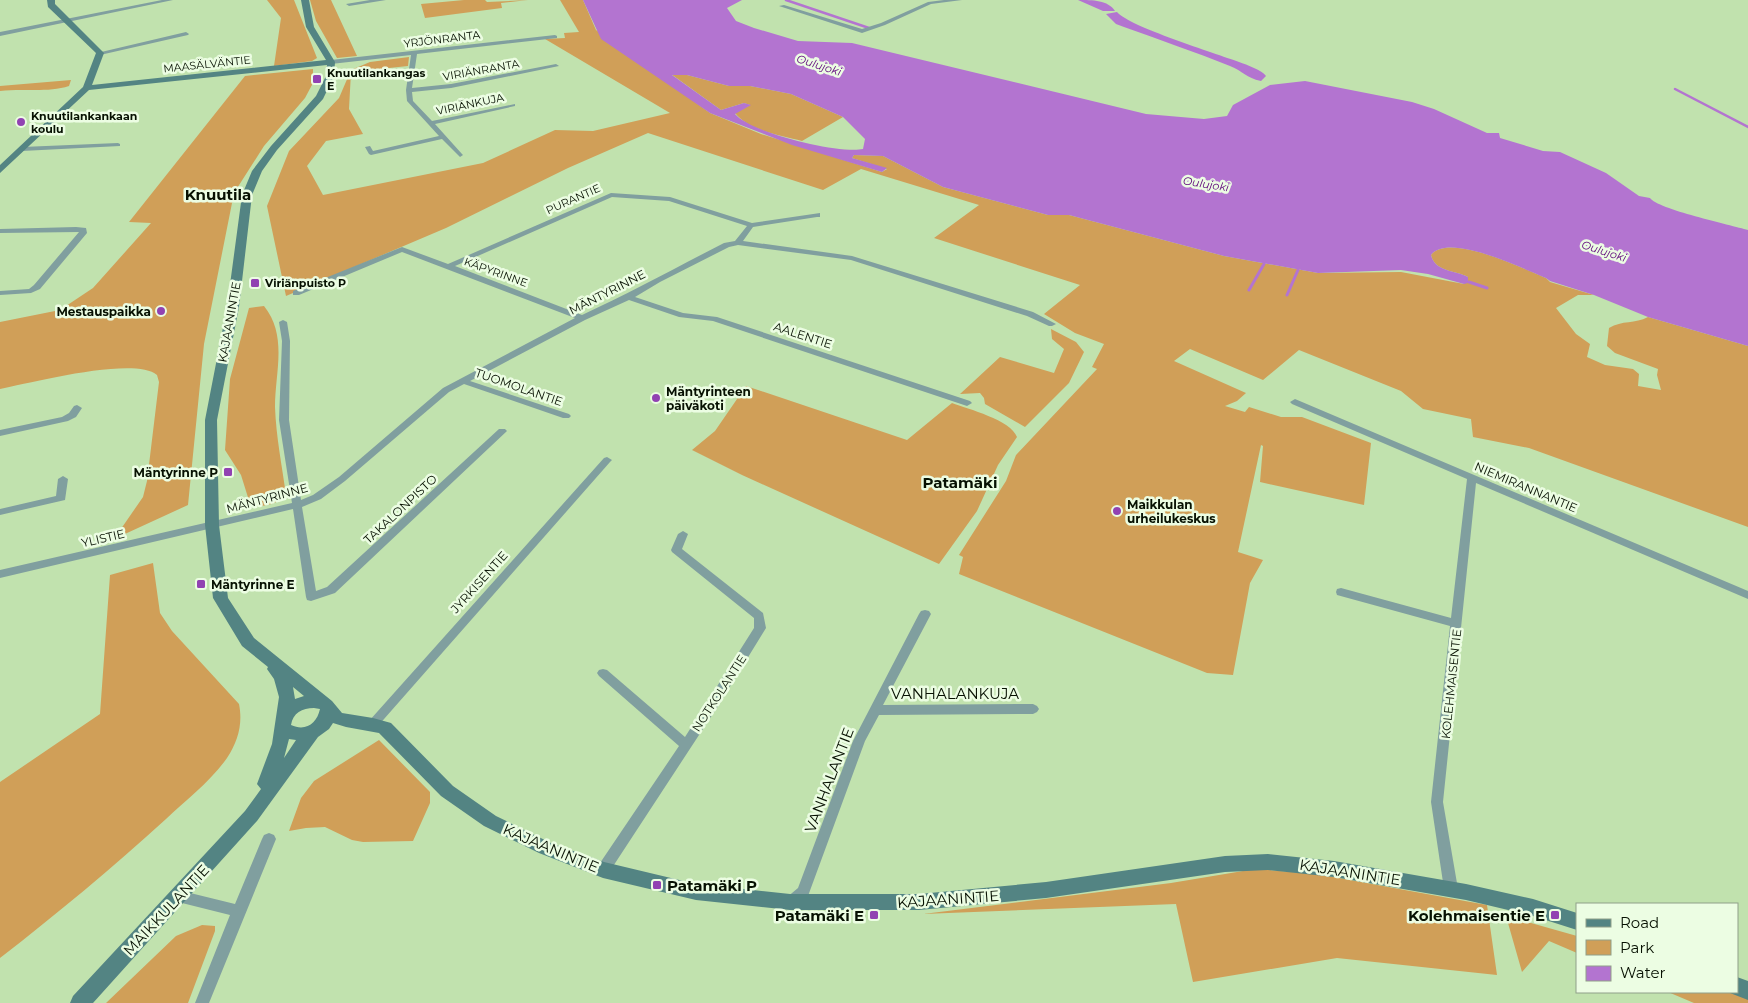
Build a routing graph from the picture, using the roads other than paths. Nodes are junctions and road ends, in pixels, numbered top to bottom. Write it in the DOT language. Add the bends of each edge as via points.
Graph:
graph roads {
  1 [pos="51,0"];
  2 [pos="170,0"];
  3 [pos="305,0"];
  4 [pos="383,0"];
  5 [pos="959,0"];
  6 [pos="348,4"];
  7 [pos="782,6"];
  8 [pos="67,21"];
  9 [pos="0,34"];
  10 [pos="186,34"];
  11 [pos="555,37"];
  12 [pos="100,52"];
  13 [pos="414,52"];
  14 [pos="331,62"];
  15 [pos="556,66"];
  16 [pos="86,88"];
  17 [pos="409,90"];
  18 [pos="513,105"];
  19 [pos="430,123"];
  20 [pos="442,137"];
  21 [pos="118,145"];
  22 [pos="368,147"];
  23 [pos="22,149"];
  24 [pos="460,155"];
  25 [pos="0,170"];
  26 [pos="818,214"];
  27 [pos="751,225"];
  28 [pos="0,232"];
  29 [pos="738,243"];
  30 [pos="447,267"];
  31 [pos="0,293"];
  32 [pos="296,293"];
  33 [pos="629,297"];
  34 [pos="582,318"];
  35 [pos="283,322"];
  36 [pos="1052,324"];
  37 [pos="463,381"];
  38 [pos="1295,402"];
  39 [pos="967,403"];
  40 [pos="77,408"];
  41 [pos="566,416"];
  42 [pos="502,430"];
  43 [pos="0,433"];
  44 [pos="607,460"];
  45 [pos="1472,478"];
  46 [pos="63,479"];
  47 [pos="297,505"];
  48 [pos="0,512"];
  49 [pos="212,525"];
  50 [pos="683,534"];
  51 [pos="0,574"];
  52 [pos="1341,592"];
  53 [pos="1748,595"];
  54 [pos="926,614"];
  55 [pos="1457,624"];
  56 [pos="268,659"];
  57 [pos="603,673"];
  58 [pos="324,706"];
  59 [pos="1033,709"];
  60 [pos="877,710"];
  61 [pos="283,723"];
  62 [pos="367,723"];
  63 [pos="316,730"];
  64 [pos="686,745"];
  65 [pos="251,816"];
  66 [pos="269,839"];
  67 [pos="603,870"];
  68 [pos="1451,889"];
  69 [pos="178,896"];
  70 [pos="790,902"];
  71 [pos="240,911"];
  72 [pos="1576,922"];
  73 [pos="80,1003"];
  74 [pos="202,1003"];
  1 -- 8 [label="main road" via="51,5"];
  2 -- 8 [label="street"];
  3 -- 14 [label="main road" via="310,27"];
  4 -- 6 [label="street"];
  5 -- 7 [label="street" via="930,3 862,31"];
  8 -- 9 [label="street"];
  8 -- 12 [label="main road"];
  10 -- 12 [label="street"];
  11 -- 13 [label="street, YRJÖNRANTA"];
  12 -- 16 [label="main road"];
  13 -- 14 [label="street, YRJÖNRANTA"];
  13 -- 17 [label="street"];
  14 -- 16 [label="main road, MAASÄLVÄNTIE"];
  14 -- 49 [label="main road, KAJAANINTIE" via="330,76 320,97 268,155 247,195 233,307 211,420"];
  15 -- 17 [label="street, VIRIÄNRANTA" via="450,86"];
  16 -- 23 [label="main road"];
  17 -- 19 [label="street" via="410,101"];
  18 -- 19 [label="street, VIRIÄNKUJA"];
  19 -- 20 [label="street"];
  20 -- 22 [label="street" via="371,153"];
  20 -- 24 [label="street"];
  21 -- 23 [label="street"];
  23 -- 25 [label="main road"];
  26 -- 27 [label="street"];
  27 -- 29 [label="street"];
  27 -- 30 [label="street, PURANTIE" via="670,199 611,195"];
  28 -- 31 [label="street" via="76,229 83,233 37,287 31,291"];
  29 -- 33 [label="street, MÄNTYRINNE" via="701,258"];
  29 -- 36 [label="street, MÄNTYRINNE" via="852,258 1030,314"];
  30 -- 32 [label="street, KÄPYRINNE" via="402,249"];
  30 -- 34 [label="street, KÄPYRINNE"];
  33 -- 34 [label="street, MÄNTYRINNE"];
  33 -- 39 [label="street, AALENTIE" via="682,315 714,319"];
  34 -- 37 [label="street, MÄNTYRINNE"];
  35 -- 47 [label="street" via="286,342 284,420"];
  37 -- 41 [label="street, TUOMOLANTIE"];
  37 -- 47 [label="street, MÄNTYRINNE" via="446,390 317,498"];
  38 -- 45 [label="street, NIEMIRANNANTIE"];
  40 -- 43 [label="street" via="70,418"];
  42 -- 47 [label="street, TAKALONPISTO" via="331,590 311,597"];
  44 -- 62 [label="street, JYRKISENTIE"];
  45 -- 53 [label="street, NIEMIRANNANTIE"];
  45 -- 55 [label="street, KOLEHMAISENTIE"];
  46 -- 48 [label="street" via="61,498"];
  47 -- 49 [label="street, MÄNTYRINNE"];
  49 -- 51 [label="street, YLISTIE"];
  49 -- 56 [label="main road, KAJAANINTIE" via="221,598 248,642"];
  50 -- 64 [label="street, NOTKOLANTIE" via="676,550 759,616 760,628"];
  52 -- 55 [label="street"];
  54 -- 60 [label="street, VANHALANTIE"];
  55 -- 68 [label="street, KOLEHMAISENTIE" via="1437,802"];
  56 -- 58 [label="main road, KAJAANINTIE"];
  56 -- 61 [label="main road, KAJAANINTIE" via="282,677 287,697"];
  57 -- 64 [label="street"];
  58 -- 61 [label="main road" via="302,703 294,706"];
  58 -- 62 [label="main road, KAJAANINTIE" via="346,721"];
  58 -- 63 [label="main road" via="326,722"];
  59 -- 60 [label="street, VANHALANKUJA"];
  60 -- 70 [label="street, VANHALANTIE" via="859,741 803,892"];
  61 -- 63 [label="main road" via="289,734 296,736"];
  61 -- 65 [label="main road, MAIKKULANTIE" via="273,770"];
  62 -- 63 [label="main road" via="343,723"];
  62 -- 67 [label="main road, KAJAANINTIE" via="385,728 447,791 490,821"];
  63 -- 65 [label="main road, MAIKKULANTIE"];
  64 -- 67 [label="street, NOTKOLANTIE"];
  65 -- 69 [label="main road, MAIKKULANTIE"];
  66 -- 71 [label="street"];
  67 -- 70 [label="main road, KAJAANINTIE" via="696,892"];
  68 -- 70 [label="main road, KAJAANINTIE" via="1318,866 1248,861 983,898 919,902"];
  68 -- 72 [label="main road, KAJAANINTIE"];
  69 -- 71 [label="street"];
  69 -- 73 [label="main road, MAIKKULANTIE"];
  71 -- 74 [label="street"];
}
